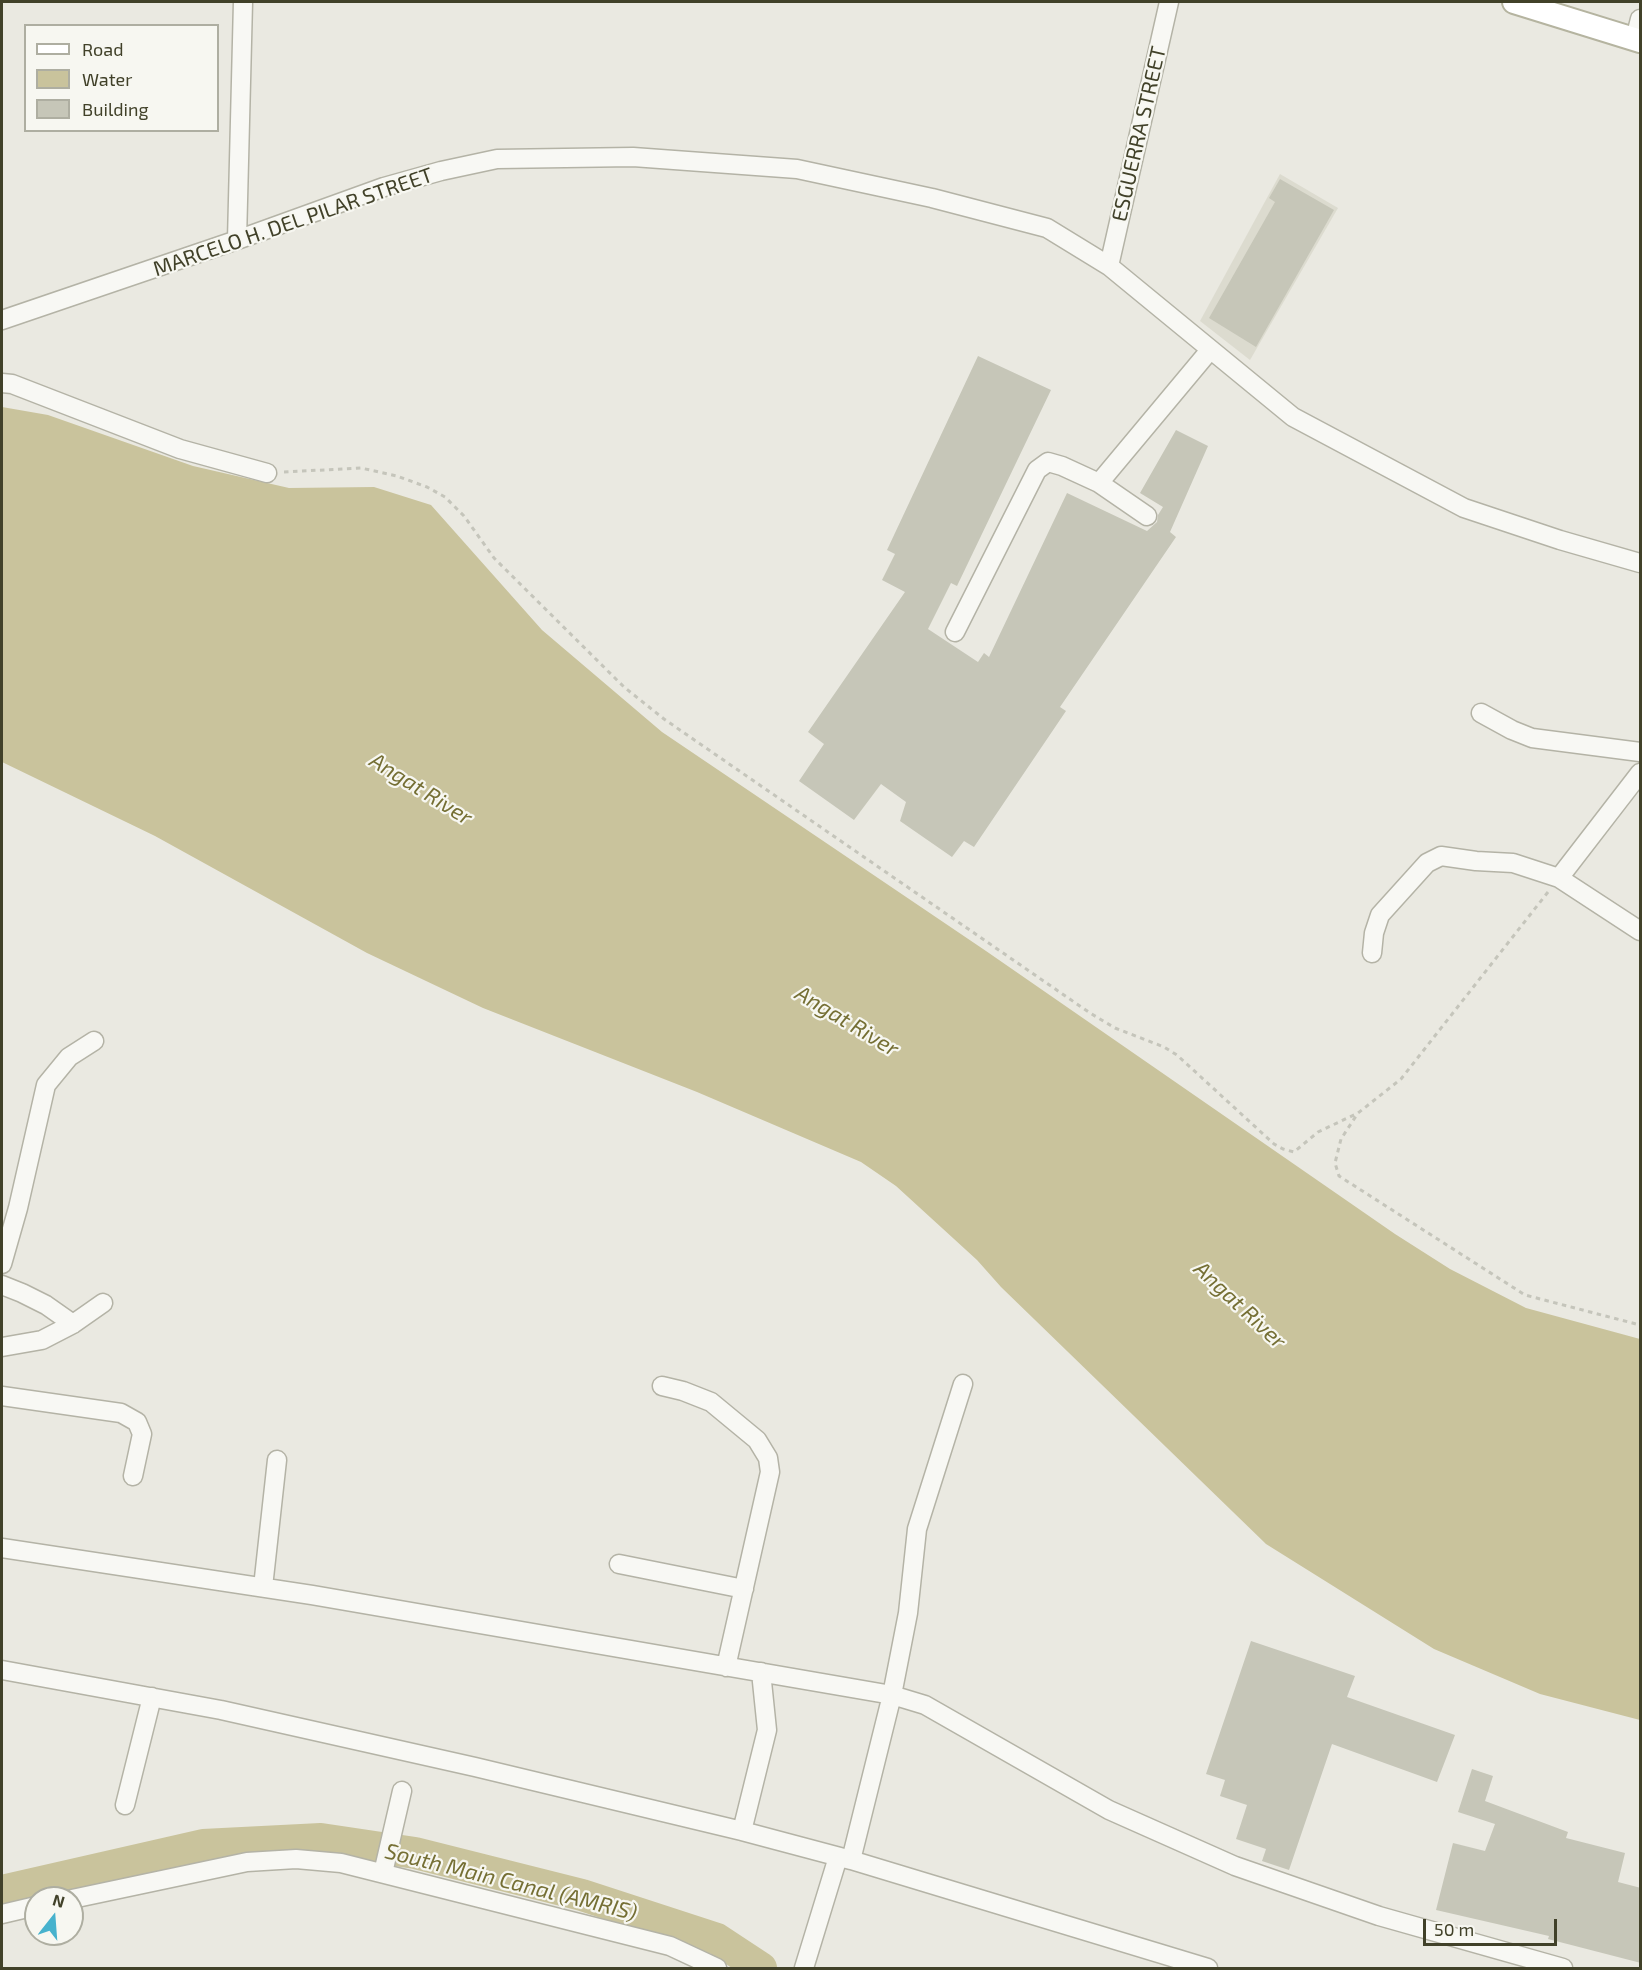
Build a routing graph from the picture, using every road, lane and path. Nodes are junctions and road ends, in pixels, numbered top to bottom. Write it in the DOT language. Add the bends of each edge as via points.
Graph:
graph roads {
  1 [pos="243,2"];
  2 [pos="1169,2"];
  3 [pos="1514,2"];
  4 [pos="1639,33"];
  5 [pos="237,240"];
  6 [pos="1109,267"];
  7 [pos="2,320"];
  8 [pos="1210,350"];
  9 [pos="2,383"];
  10 [pos="267,473"];
  11 [pos="1099,483"];
  12 [pos="1147,516"];
  13 [pos="1641,563"];
  14 [pos="955,632"];
  15 [pos="1481,713"];
  16 [pos="1641,752"];
  17 [pos="1641,773"];
  18 [pos="1559,878"];
  19 [pos="1641,931"];
  20 [pos="1372,953"];
  21 [pos="94,1041"];
  22 [pos="1358,1113"];
  23 [pos="2,1264"];
  24 [pos="2,1285"];
  25 [pos="103,1303"];
  26 [pos="73,1324"];
  27 [pos="1641,1325"];
  28 [pos="2,1347"];
  29 [pos="963,1384"];
  30 [pos="662,1386"];
  31 [pos="2,1396"];
  32 [pos="277,1460"];
  33 [pos="133,1476"];
  34 [pos="2,1548"];
  35 [pos="619,1564"];
  36 [pos="263,1587"];
  37 [pos="744,1589"];
  38 [pos="726,1667"];
  39 [pos="2,1670"];
  40 [pos="761,1672"];
  41 [pos="892,1695"];
  42 [pos="152,1697"];
  43 [pos="402,1791"];
  44 [pos="125,1805"];
  45 [pos="742,1831"];
  46 [pos="845,1858"];
  47 [pos="383,1873"];
  48 [pos="84,1896"];
  49 [pos="24,1909"];
  50 [pos="2,1914"];
  51 [pos="717,1968"];
  52 [pos="804,1968"];
  53 [pos="1208,1968"];
  54 [pos="1563,1968"];
  1 -- 5 [label="street"];
  2 -- 6 [label="street, ESGUERRA STREET"];
  3 -- 4 [label="main road"];
  5 -- 6 [label="street, MARCELO H. DEL PILAR STREET" via="384,188 497,159 633,157 797,169 932,198 1047,228"];
  5 -- 7 [label="street, MARCELO H. DEL PILAR STREET"];
  6 -- 8 [label="street, MARCELO H. DEL PILAR STREET"];
  8 -- 11 [label="street"];
  8 -- 13 [label="street, MARCELO H. DEL PILAR STREET" via="1293,417 1464,508"];
  9 -- 10 [label="street" via="180,449"];
  10 -- 22 [label="path" via="361,468 427,487 446,497 465,516 494,558 624,687 664,719 1090,1013 1177,1054 1274,1144 1294,1152 1318,1132"];
  11 -- 12 [label="street"];
  11 -- 14 [label="street" via="1048,462 1037,470"];
  15 -- 16 [label="street" via="1532,738"];
  17 -- 18 [label="street"];
  18 -- 19 [label="street"];
  18 -- 20 [label="street" via="1513,863 1441,856 1427,863 1380,915"];
  18 -- 22 [label="path" via="1401,1079"];
  21 -- 23 [label="street" via="69,1057 46,1084"];
  22 -- 27 [label="path" via="1341,1139 1335,1163 1339,1176 1525,1295"];
  24 -- 26 [label="street" via="46,1305"];
  25 -- 26 [label="street"];
  26 -- 28 [label="street" via="42,1340"];
  29 -- 41 [label="street" via="917,1528 908,1613"];
  30 -- 37 [label="street" via="711,1402 757,1440 768,1458 770,1472"];
  31 -- 33 [label="street" via="121,1413 137,1422 142,1434"];
  32 -- 36 [label="street"];
  34 -- 36 [label="street"];
  35 -- 37 [label="street"];
  36 -- 38 [label="street"];
  37 -- 38 [label="street"];
  38 -- 40 [label="street"];
  39 -- 42 [label="street"];
  40 -- 41 [label="street"];
  40 -- 45 [label="street" via="767,1730"];
  41 -- 46 [label="street"];
  41 -- 54 [label="street" via="925,1705 1109,1810 1235,1866 1378,1916"];
  42 -- 44 [label="street"];
  42 -- 45 [label="street" via="475,1767"];
  43 -- 47 [label="street"];
  45 -- 46 [label="street"];
  46 -- 52 [label="street"];
  46 -- 53 [label="street"];
  47 -- 48 [label="street" via="340,1863 296,1859 247,1862"];
  47 -- 51 [label="street" via="670,1946"];
  49 -- 50 [label="street"];
}
